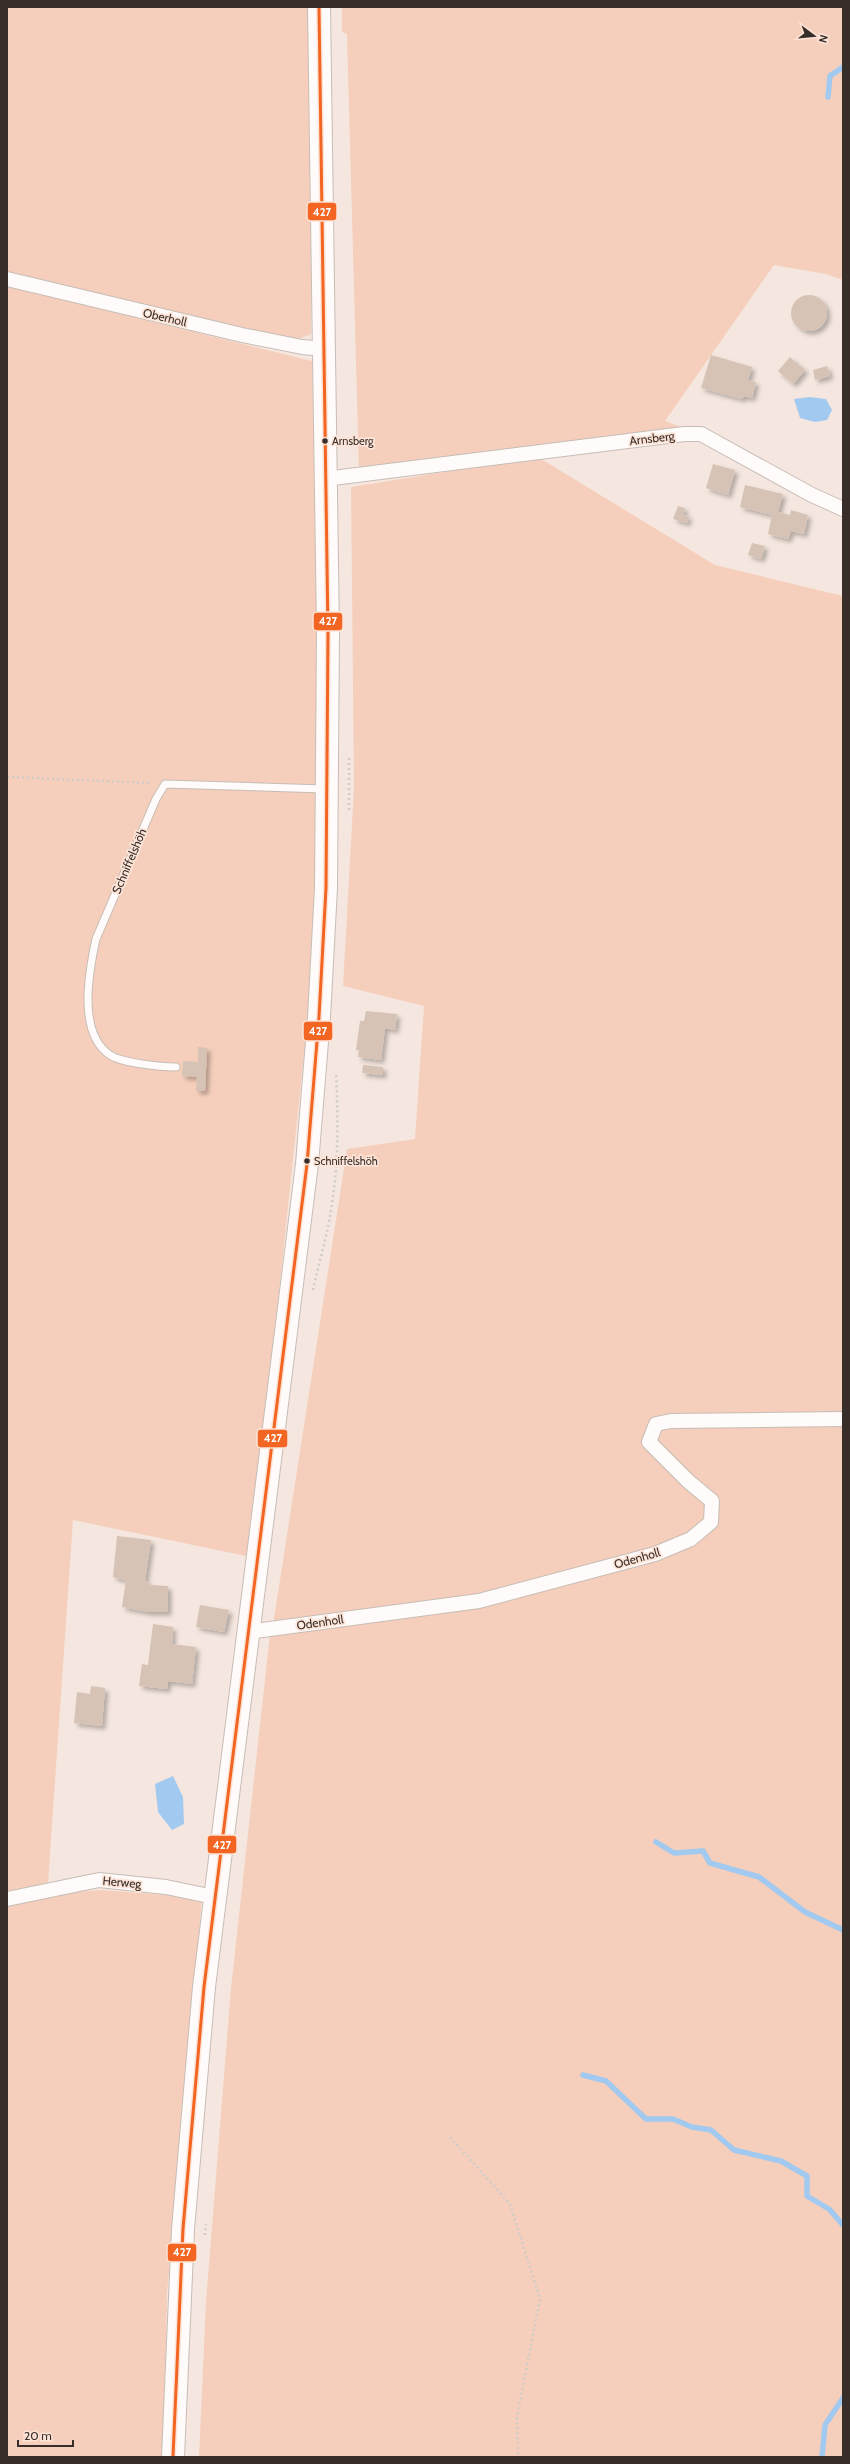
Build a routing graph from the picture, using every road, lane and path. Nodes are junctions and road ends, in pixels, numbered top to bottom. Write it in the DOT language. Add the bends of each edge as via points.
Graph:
graph roads {
  1 [pos="319,7"];
  2 [pos="7,279"];
  3 [pos="324,349"];
  4 [pos="325,480"];
  5 [pos="843,509"];
  6 [pos="7,777"];
  7 [pos="165,784"];
  8 [pos="328,790"];
  9 [pos="176,1067"];
  10 [pos="843,1420"];
  11 [pos="247,1632"];
  12 [pos="214,1898"];
  13 [pos="7,1899"];
  14 [pos="450,2137"];
  15 [pos="206,2217"];
  16 [pos="204,2240"];
  17 [pos="173,2457"];
  18 [pos="518,2457"];
  1 -- 3 [label="main road"];
  2 -- 3 [label="street, Oberholl" via="242,335"];
  3 -- 4 [label="main road"];
  4 -- 5 [label="street, Arnsberg" via="684,434 702,434 812,495"];
  4 -- 8 [label="main road"];
  6 -- 7 [label="path"];
  7 -- 8 [label="lane"];
  7 -- 9 [label="lane, Schniffelshöh" via="156,799 96,939 88,996 95,1039 103,1050 112,1056 148,1066"];
  8 -- 11 [label="main road" via="319,1017 307,1164"];
  10 -- 11 [label="street, Odenholl" via="671,1421 656,1424 649,1442 712,1501 711,1522 691,1539 655,1554 479,1601"];
  11 -- 12 [label="main road"];
  12 -- 13 [label="street, Herweg" via="159,1886 99,1880"];
  12 -- 17 [label="main road" via="187,2169 178,2311"];
  14 -- 18 [label="path" via="510,2204 540,2299 517,2417"];
  15 -- 16 [label="path"];
}
